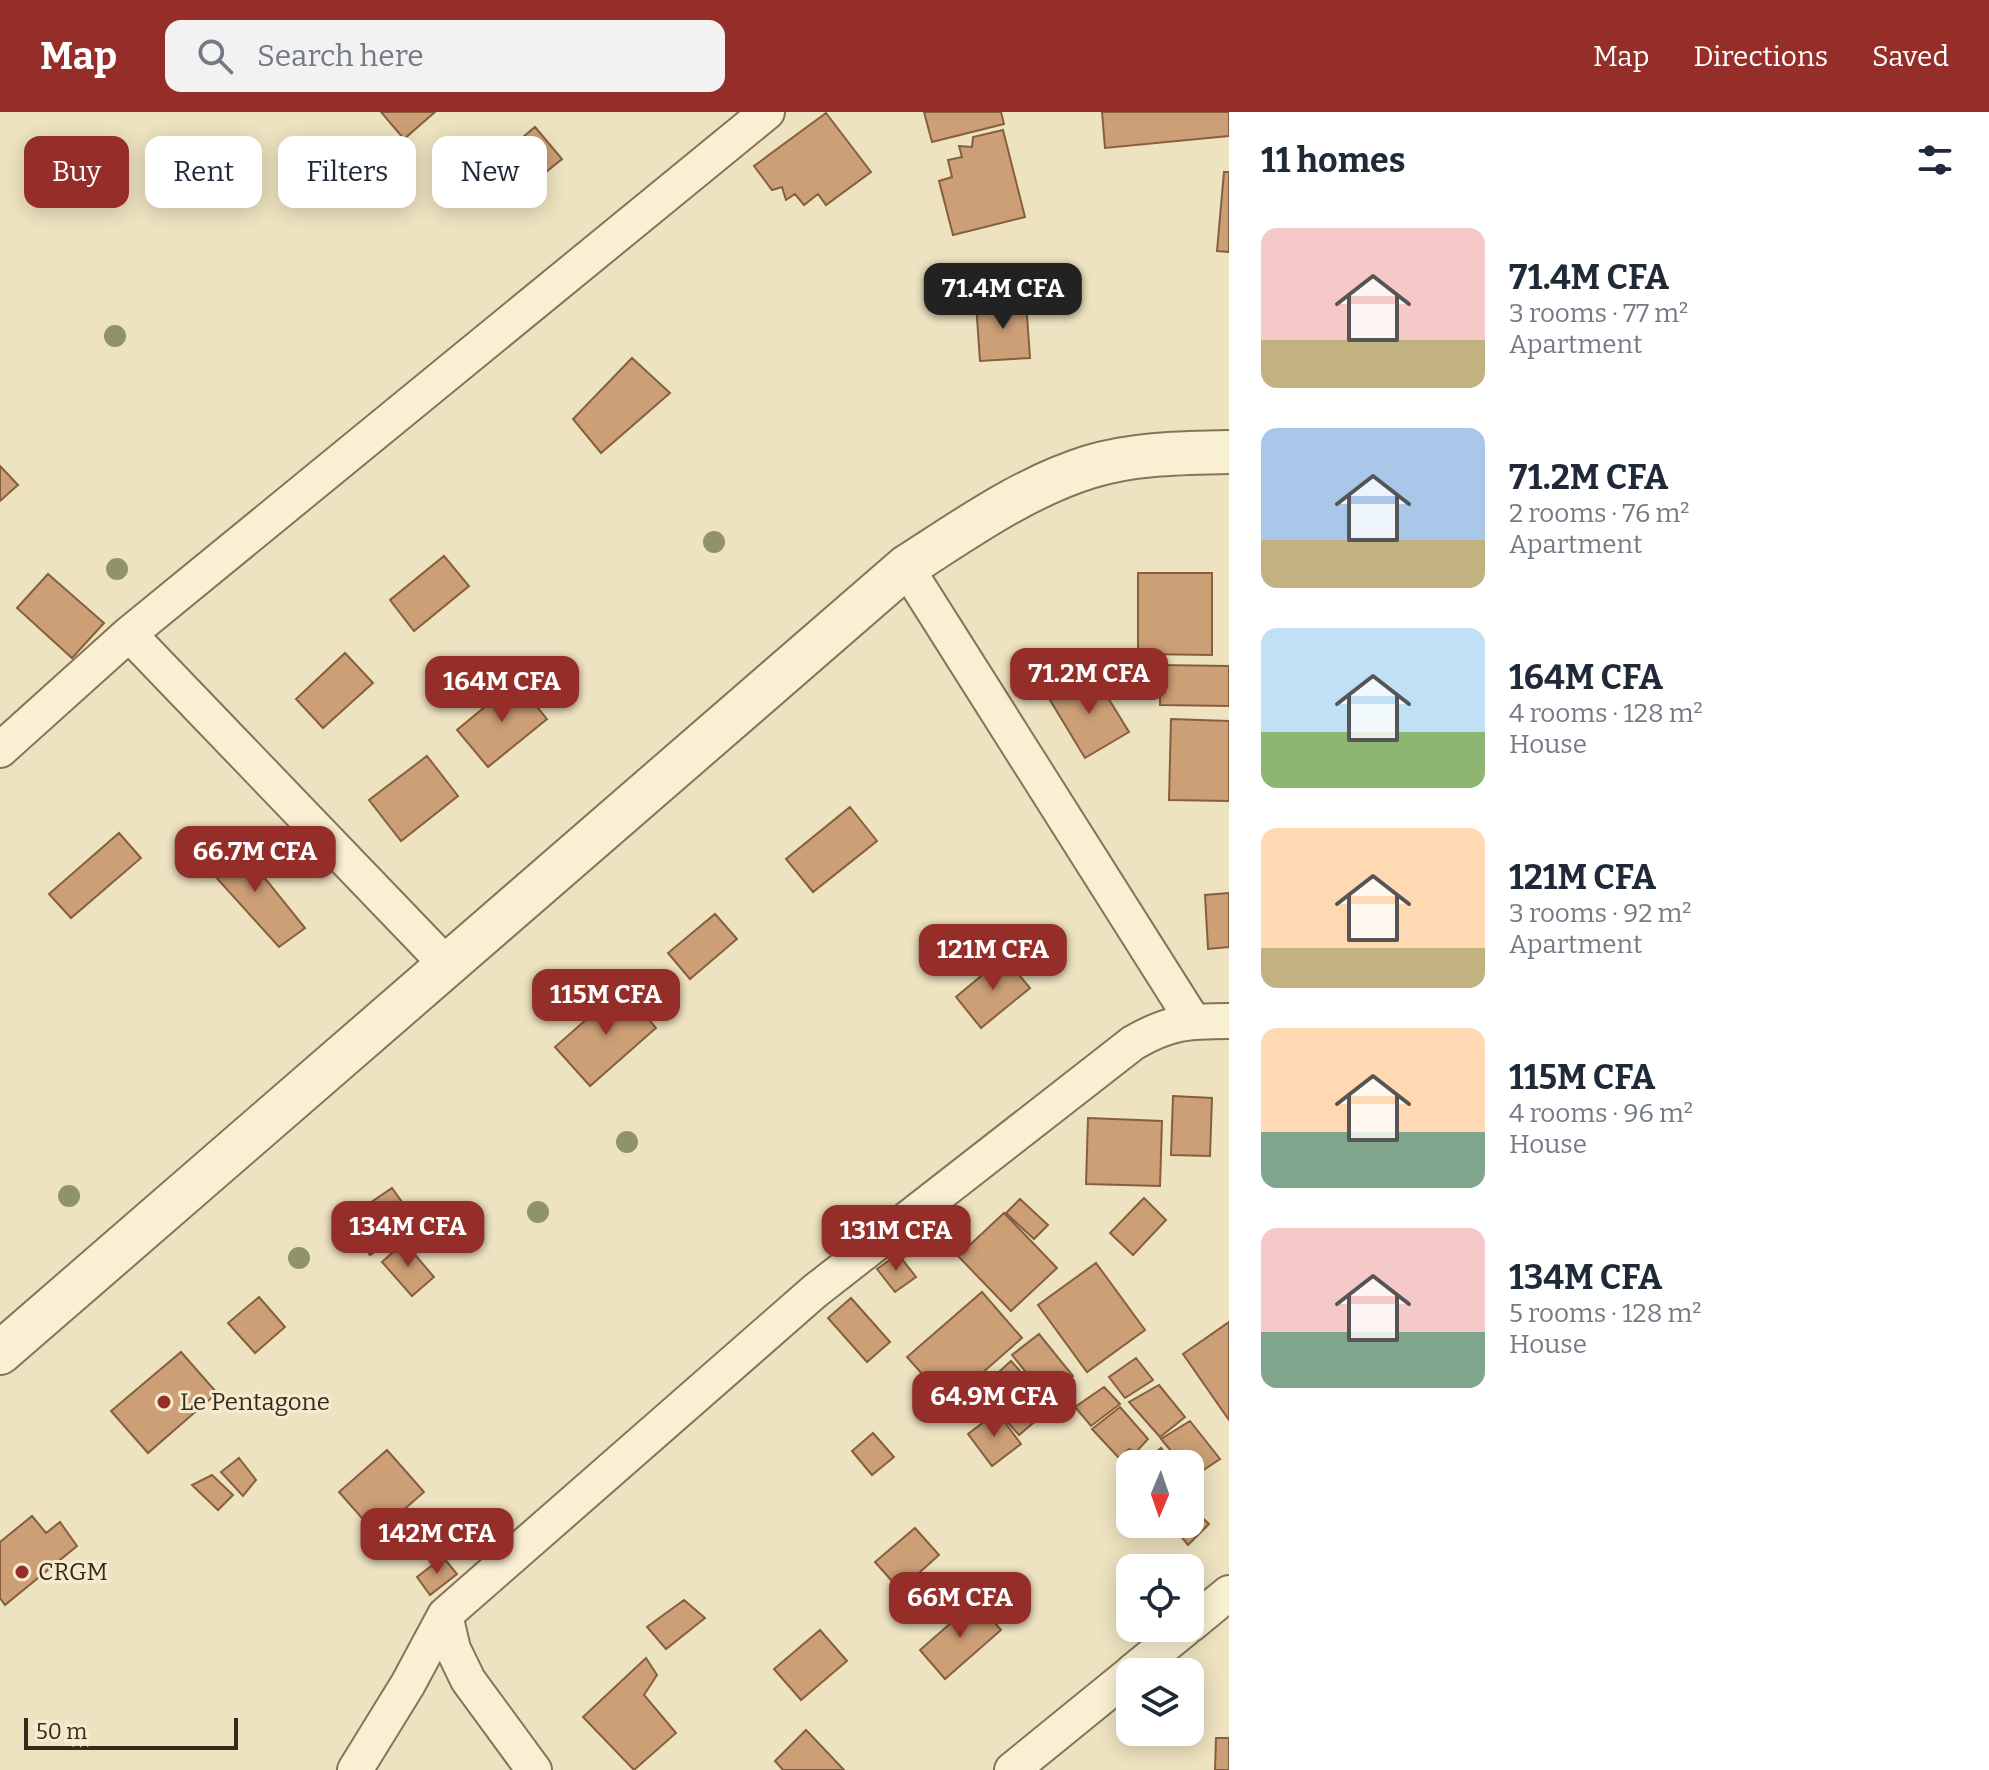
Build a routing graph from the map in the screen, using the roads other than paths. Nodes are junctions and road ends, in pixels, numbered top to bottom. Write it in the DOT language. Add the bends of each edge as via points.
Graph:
graph roads {
  1 [pos="767,112"];
  2 [pos="1229,452"];
  3 [pos="906,567"];
  4 [pos="129,634"];
  5 [pos="0,750"];
  6 [pos="447,965"];
  7 [pos="1193,1021"];
  8 [pos="1229,1021"];
  9 [pos="0,1353"];
  10 [pos="1229,1593"];
  11 [pos="1204,1613"];
  12 [pos="445,1615"];
  13 [pos="1169,1642"];
  14 [pos="1149,1658"];
  15 [pos="1116,1685"];
  16 [pos="355,1770"];
  17 [pos="534,1770"];
  18 [pos="1012,1770"];
  1 -- 4 [label="street"];
  2 -- 3 [label="street" via="1163,454 1091,466 990,514"];
  3 -- 6 [label="street"];
  3 -- 7 [label="street"];
  4 -- 5 [label="street"];
  4 -- 6 [label="street"];
  6 -- 9 [label="street"];
  7 -- 8 [label="street"];
  7 -- 12 [label="street" via="1160,1027 1133,1043 815,1291"];
  10 -- 11 [label="street"];
  12 -- 16 [label="street"];
  12 -- 17 [label="street" via="468,1680"];
  13 -- 14 [label="street"];
  15 -- 18 [label="street"];
}
